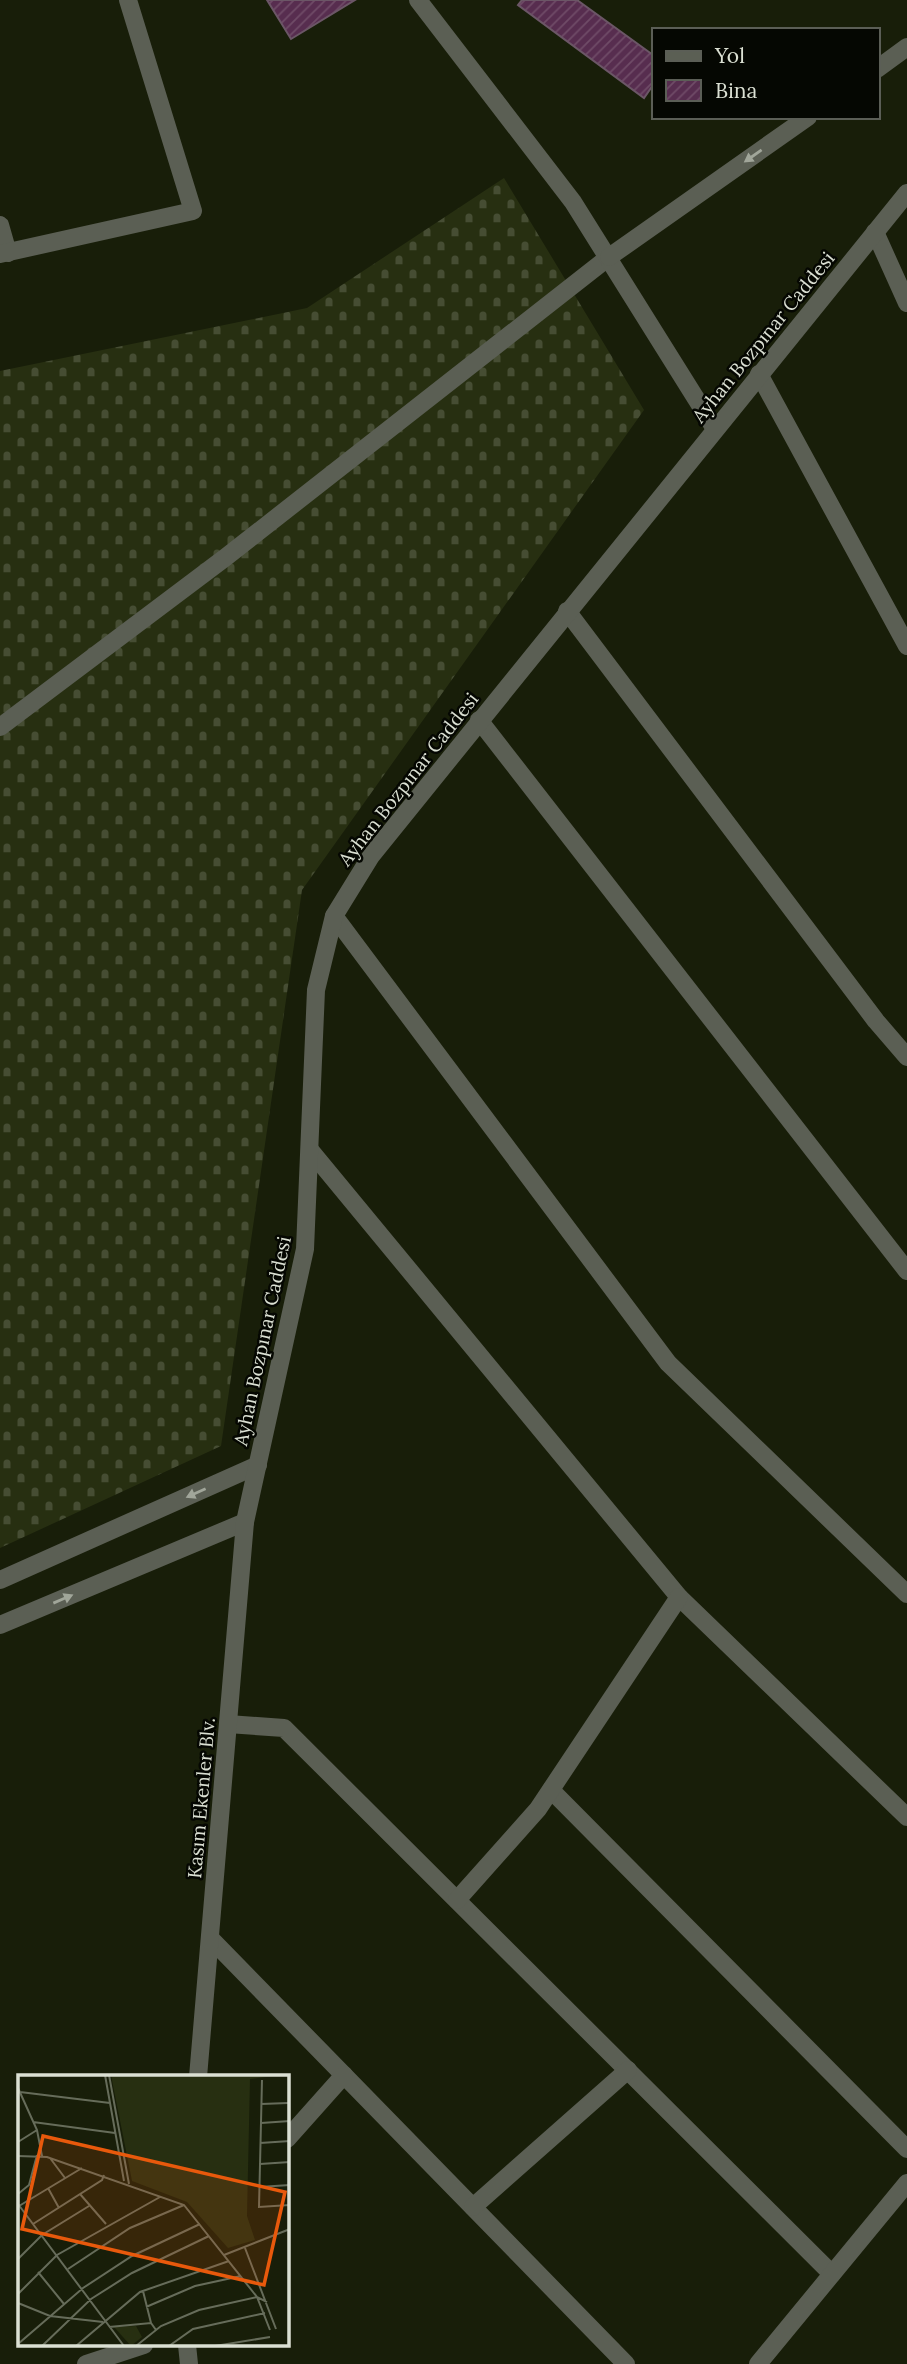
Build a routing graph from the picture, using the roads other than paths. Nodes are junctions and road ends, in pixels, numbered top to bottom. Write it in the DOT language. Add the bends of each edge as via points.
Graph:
graph roads {
  1 [pos="128,0"];
  2 [pos="418,0"];
  3 [pos="907,47"];
  4 [pos="879,68"];
  5 [pos="805,119"];
  6 [pos="907,193"];
  7 [pos="0,225"];
  8 [pos="875,232"];
  9 [pos="4,253"];
  10 [pos="609,257"];
  11 [pos="907,303"];
  12 [pos="760,374"];
  13 [pos="715,429"];
  14 [pos="568,611"];
  15 [pos="907,646"];
  16 [pos="479,720"];
  17 [pos="0,727"];
  18 [pos="334,916"];
  19 [pos="907,1057"];
  20 [pos="310,1150"];
  21 [pos="907,1271"];
  22 [pos="258,1465"];
  23 [pos="245,1522"];
  24 [pos="0,1580"];
  25 [pos="907,1594"];
  26 [pos="679,1597"];
  27 [pos="0,1625"];
  28 [pos="228,1724"];
  29 [pos="551,1790"];
  30 [pos="907,1817"];
  31 [pos="457,1900"];
  32 [pos="210,1938"];
  33 [pos="628,2070"];
  34 [pos="198,2075"];
  35 [pos="344,2075"];
  36 [pos="289,2137"];
  37 [pos="907,2149"];
  38 [pos="907,2183"];
  39 [pos="473,2207"];
  40 [pos="832,2274"];
  41 [pos="141,2346"];
  42 [pos="187,2346"];
  43 [pos="86,2364"];
  44 [pos="188,2364"];
  45 [pos="626,2364"];
  46 [pos="758,2364"];
  1 -- 9 [label="street" via="193,211"];
  2 -- 10 [label="street" via="573,202"];
  3 -- 4 [label="street"];
  5 -- 10 [label="street, one-way"];
  6 -- 8 [label="street, Ayhan Bozpınar Caddesi"];
  7 -- 9 [label="street"];
  8 -- 11 [label="street"];
  8 -- 12 [label="street, Ayhan Bozpınar Caddesi"];
  10 -- 13 [label="street"];
  10 -- 17 [label="street"];
  12 -- 13 [label="street, Ayhan Bozpınar Caddesi"];
  12 -- 15 [label="street"];
  13 -- 14 [label="street, Ayhan Bozpınar Caddesi"];
  14 -- 16 [label="street, Ayhan Bozpınar Caddesi"];
  14 -- 19 [label="street"];
  16 -- 18 [label="street, Ayhan Bozpınar Caddesi" via="371,856"];
  16 -- 21 [label="street"];
  18 -- 20 [label="street, Ayhan Bozpınar Caddesi" via="316,990"];
  18 -- 25 [label="street" via="668,1363"];
  20 -- 22 [label="street, Ayhan Bozpınar Caddesi" via="305,1250"];
  20 -- 26 [label="street"];
  22 -- 23 [label="street, Ayhan Bozpınar Caddesi"];
  22 -- 24 [label="street, one-way"];
  27 -- 23 [label="street, one-way"];
  23 -- 28 [label="street, Kasım Ekenler Blv."];
  26 -- 29 [label="street"];
  26 -- 30 [label="street"];
  28 -- 31 [label="street" via="284,1728"];
  28 -- 32 [label="street, Kasım Ekenler Blv."];
  29 -- 31 [label="street"];
  29 -- 37 [label="street"];
  31 -- 33 [label="street"];
  32 -- 34 [label="street, Kasım Ekenler Blv."];
  32 -- 35 [label="street"];
  33 -- 39 [label="street"];
  33 -- 40 [label="street"];
  35 -- 36 [label="street"];
  35 -- 39 [label="street"];
  38 -- 40 [label="street"];
  39 -- 45 [label="street"];
  40 -- 46 [label="street"];
  41 -- 43 [label="street"];
  42 -- 44 [label="street"];
}
